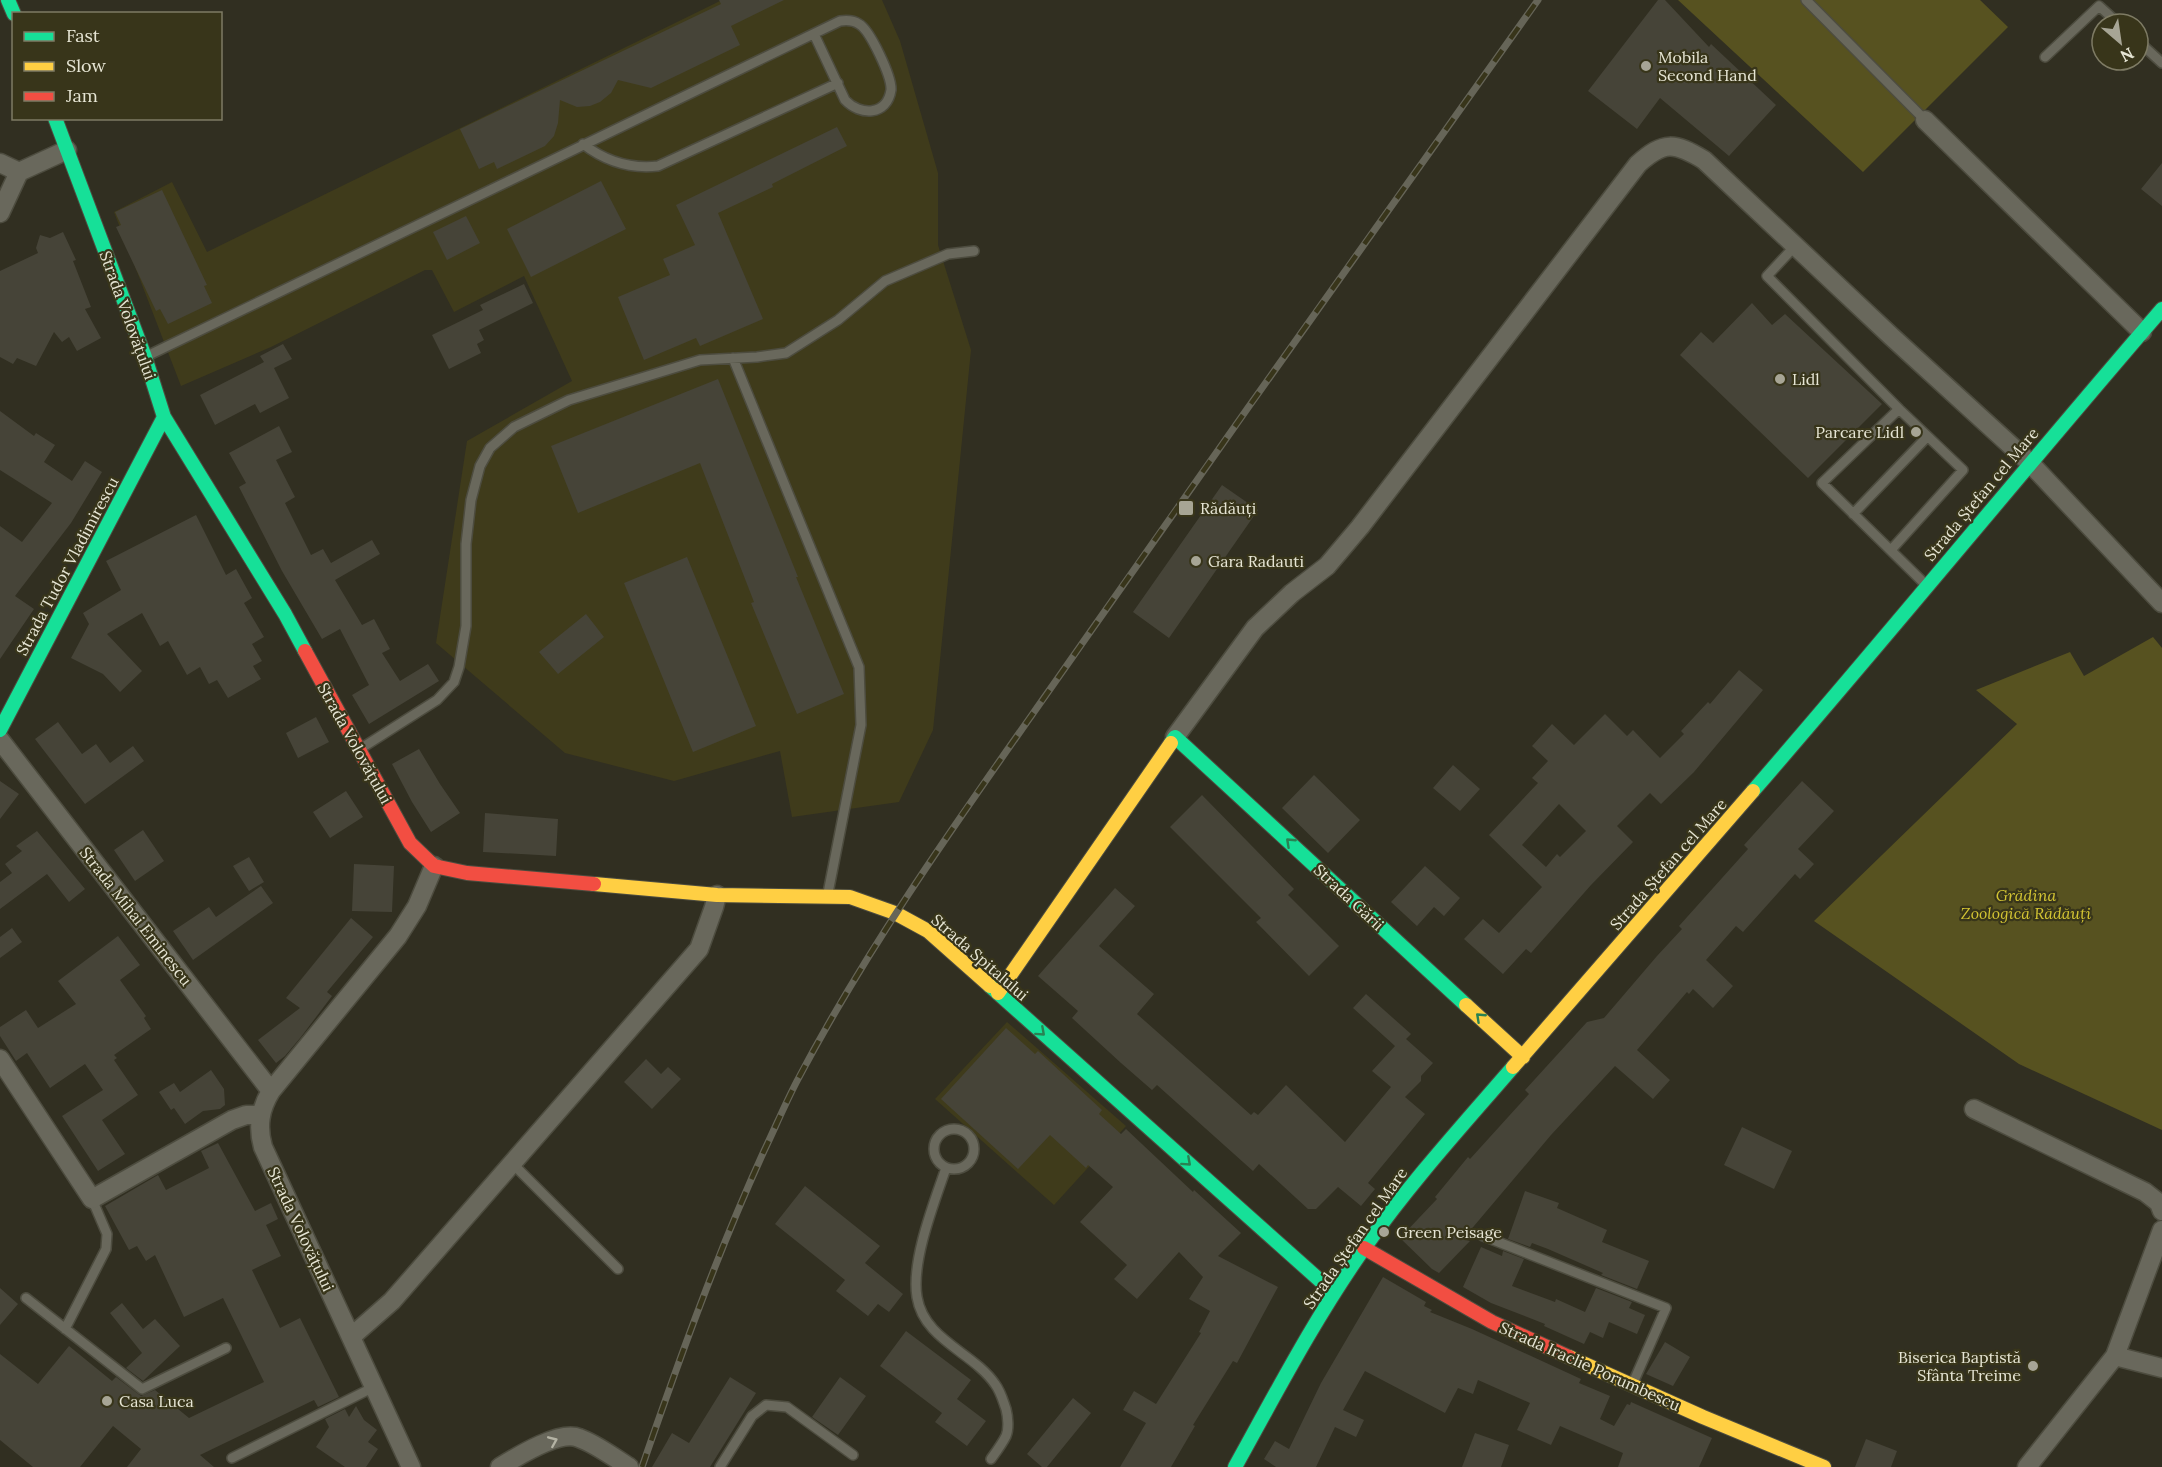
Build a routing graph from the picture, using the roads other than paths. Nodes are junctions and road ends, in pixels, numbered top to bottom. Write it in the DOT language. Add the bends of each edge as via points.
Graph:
graph roads {
  1 [pos="1806,0"];
  2 [pos="2093,12"];
  3 [pos="2106,12"];
  4 [pos="2090,14"];
  5 [pos="814,34"];
  6 [pos="2150,52"];
  7 [pos="2045,57"];
  8 [pos="2162,63"];
  9 [pos="838,83"];
  10 [pos="56,120"];
  11 [pos="1925,120"];
  12 [pos="583,144"];
  13 [pos="67,150"];
  14 [pos="0,163"];
  15 [pos="19,172"];
  16 [pos="0,213"];
  17 [pos="1795,246"];
  18 [pos="974,251"];
  19 [pos="2162,309"];
  20 [pos="2142,332"];
  21 [pos="144,357"];
  22 [pos="733,358"];
  23 [pos="1899,408"];
  24 [pos="164,417"];
  25 [pos="1927,437"];
  26 [pos="2029,462"];
  27 [pos="1853,514"];
  28 [pos="1891,550"];
  29 [pos="1925,585"];
  30 [pos="2162,603"];
  31 [pos="1,724"];
  32 [pos="1175,737"];
  33 [pos="0,740"];
  34 [pos="358,750"];
  35 [pos="434,866"];
  36 [pos="717,895"];
  37 [pos="827,896"];
  38 [pos="998,993"];
  39 [pos="1523,1056"];
  40 [pos="0,1059"];
  41 [pos="271,1091"];
  42 [pos="1974,1109"];
  43 [pos="260,1115"];
  44 [pos="513,1164"];
  45 [pos="946,1168"];
  46 [pos="92,1200"];
  47 [pos="2162,1211"];
  48 [pos="2162,1230"];
  49 [pos="1483,1236"];
  50 [pos="1364,1248"];
  51 [pos="618,1269"];
  52 [pos="1334,1293"];
  53 [pos="26,1298"];
  54 [pos="65,1329"];
  55 [pos="351,1337"];
  56 [pos="226,1348"];
  57 [pos="2115,1356"];
  58 [pos="2162,1368"];
  59 [pos="1632,1385"];
  60 [pos="374,1387"];
  61 [pos="853,1455"];
  62 [pos="232,1458"];
  63 [pos="991,1459"];
  64 [pos="411,1467"];
  65 [pos="500,1467"];
  66 [pos="629,1467"];
  67 [pos="720,1467"];
  68 [pos="1235,1467"];
  69 [pos="1824,1467"];
  70 [pos="2026,1467"];
  1 -- 11 [label="lane"];
  2 -- 3 [label="lane" via="2099,6"];
  4 -- 7 [label="lane"];
  5 -- 9 [label="lane"];
  5 -- 9 [label="lane" via="840,21 860,24 891,80 891,92 877,109 859,111 845,100"];
  5 -- 12 [label="lane"];
  6 -- 8 [label="lane"];
  9 -- 12 [label="lane" via="658,166 639,168 608,159"];
  10 -- 13 [label="main road, Strada Volovățului"];
  11 -- 20 [label="street"];
  12 -- 21 [label="lane"];
  13 -- 15 [label="street"];
  13 -- 21 [label="main road, Strada Volovățului"];
  14 -- 15 [label="street"];
  15 -- 16 [label="street"];
  17 -- 23 [label="lane" via="1767,276"];
  17 -- 26 [label="street"];
  17 -- 32 [label="street" via="1704,160 1674,146 1650,153 1360,527 1327,566 1255,628"];
  18 -- 22 [label="lane" via="948,254 885,281 838,320 786,353"];
  19 -- 20 [label="main road, Strada Ștefan cel Mare"];
  20 -- 26 [label="main road, Strada Ștefan cel Mare"];
  21 -- 24 [label="main road, Strada Volovățului"];
  22 -- 34 [label="lane" via="700,360 569,400 514,427 490,448 480,466 471,500 466,544 466,626 454,682 437,700"];
  22 -- 37 [label="lane" via="859,666 861,725"];
  23 -- 25 [label="lane"];
  23 -- 27 [label="lane" via="1822,483"];
  24 -- 31 [label="main road, Strada Tudor Vladimirescu"];
  24 -- 34 [label="main road, Strada Volovățului" via="285,614"];
  25 -- 27 [label="lane"];
  25 -- 28 [label="lane" via="1963,470"];
  26 -- 29 [label="main road, Strada Ștefan cel Mare"];
  26 -- 30 [label="street"];
  27 -- 28 [label="lane"];
  28 -- 29 [label="lane"];
  29 -- 39 [label="main road, Strada Ștefan cel Mare" via="1866,660"];
  32 -- 38 [label="main road"];
  39 -- 32 [label="main road, Strada Gării, one-way"];
  33 -- 41 [label="street, Strada Mihai Eminescu"];
  34 -- 35 [label="main road, Strada Volovățului" via="410,843"];
  35 -- 36 [label="main road, Strada Spitalului" via="467,873"];
  35 -- 41 [label="street, Strada Volovățului" via="417,906 398,936"];
  36 -- 37 [label="main road, Strada Spitalului"];
  36 -- 44 [label="street" via="699,949"];
  37 -- 38 [label="main road, Strada Spitalului" via="869,903 928,931"];
  38 -- 52 [label="main road, Strada Spitalului, one-way"];
  39 -- 50 [label="main road, Strada Ștefan cel Mare" via="1406,1191"];
  40 -- 46 [label="street"];
  41 -- 43 [label="street, Strada Volovățului"];
  42 -- 47 [label="street" via="2145,1192 2159,1203"];
  43 -- 46 [label="street" via="232,1120"];
  43 -- 55 [label="street, Strada Volovățului" via="263,1147"];
  44 -- 51 [label="lane"];
  44 -- 55 [label="street" via="392,1301"];
  45 -- 45 [label="lane" via="963,1167 974,1153 974,1144 962,1131 944,1131 934,1146 934,1155"];
  45 -- 63 [label="lane" via="916,1277 917,1299 939,1336 987,1374 1001,1394 1008,1415 1007,1434"];
  46 -- 54 [label="lane" via="107,1234 106,1249"];
  48 -- 57 [label="street"];
  49 -- 59 [label="lane" via="1666,1308"];
  50 -- 52 [label="main road, Strada Ștefan cel Mare"];
  50 -- 59 [label="main road, Strada Iraclie Porumbescu" via="1492,1322"];
  52 -- 68 [label="main road, Strada Ștefan cel Mare"];
  53 -- 54 [label="lane"];
  54 -- 56 [label="lane" via="142,1389"];
  55 -- 60 [label="street, Strada Volovățului"];
  57 -- 58 [label="street"];
  57 -- 70 [label="street"];
  59 -- 69 [label="main road, Strada Iraclie Porumbescu"];
  60 -- 62 [label="lane"];
  60 -- 64 [label="street, Strada Volovățului"];
  61 -- 67 [label="lane" via="787,1407 766,1405 752,1416"];
  65 -- 66 [label="street, one-way" via="564,1436 578,1437"];
}
